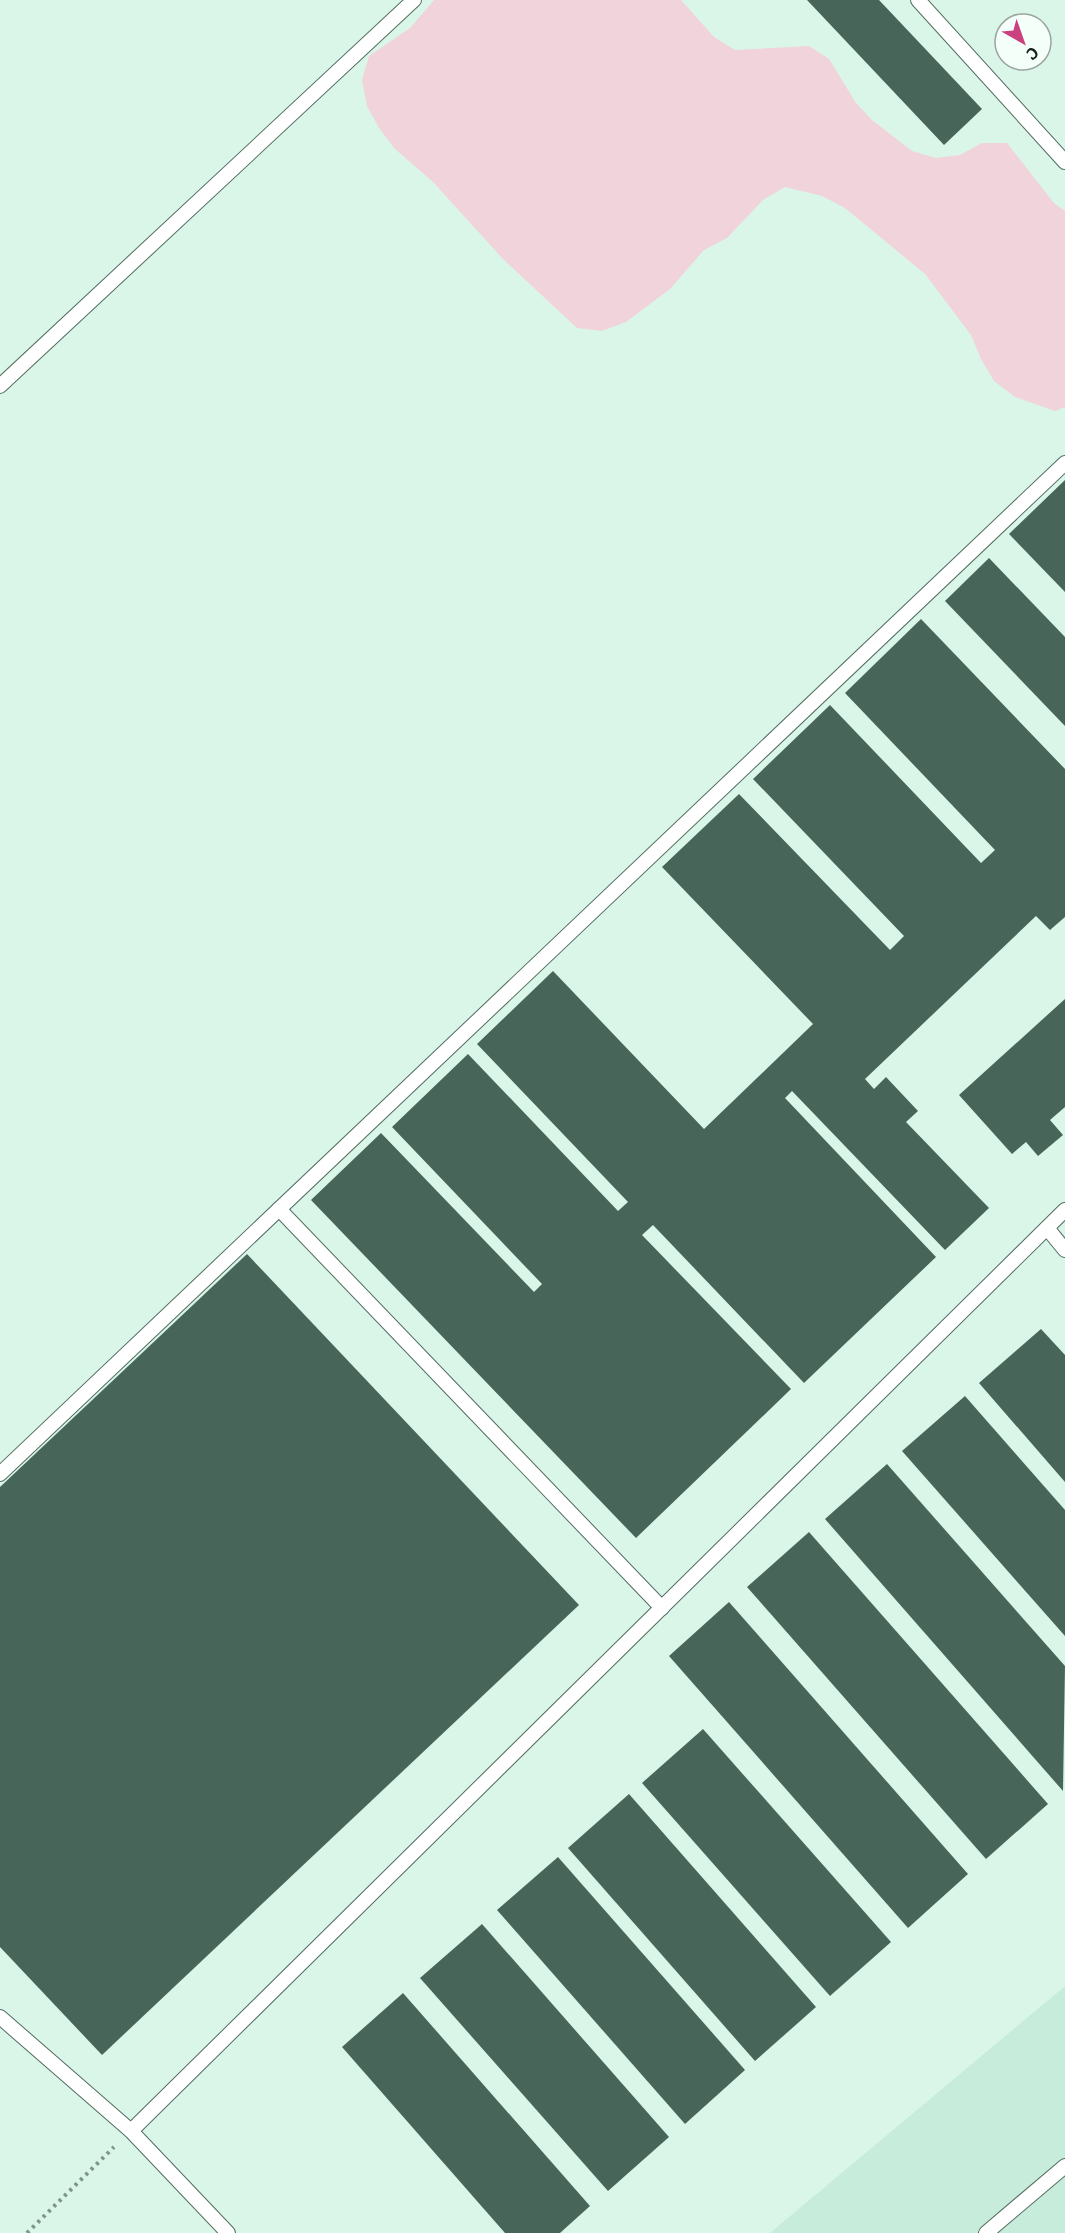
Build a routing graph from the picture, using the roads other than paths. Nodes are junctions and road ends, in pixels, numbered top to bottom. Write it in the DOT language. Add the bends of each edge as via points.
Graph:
graph roads {
  1 [pos="414,0"];
  2 [pos="918,0"];
  3 [pos="1065,162"];
  4 [pos="0,386"];
  5 [pos="1065,463"];
  6 [pos="279,1209"];
  7 [pos="1065,1210"];
  8 [pos="1047,1228"];
  9 [pos="1065,1250"];
  10 [pos="0,1474"];
  11 [pos="662,1608"];
  12 [pos="0,2017"];
  13 [pos="131,2131"];
  14 [pos="1065,2166"];
  15 [pos="228,2233"];
  16 [pos="986,2233"];
  1 -- 4 [label="lane"];
  2 -- 3 [label="lane"];
  5 -- 6 [label="lane"];
  6 -- 10 [label="lane"];
  6 -- 11 [label="lane"];
  7 -- 8 [label="lane"];
  8 -- 9 [label="lane"];
  8 -- 11 [label="lane"];
  11 -- 13 [label="lane"];
  12 -- 13 [label="lane"];
  13 -- 15 [label="lane"];
  14 -- 16 [label="lane"];
}
